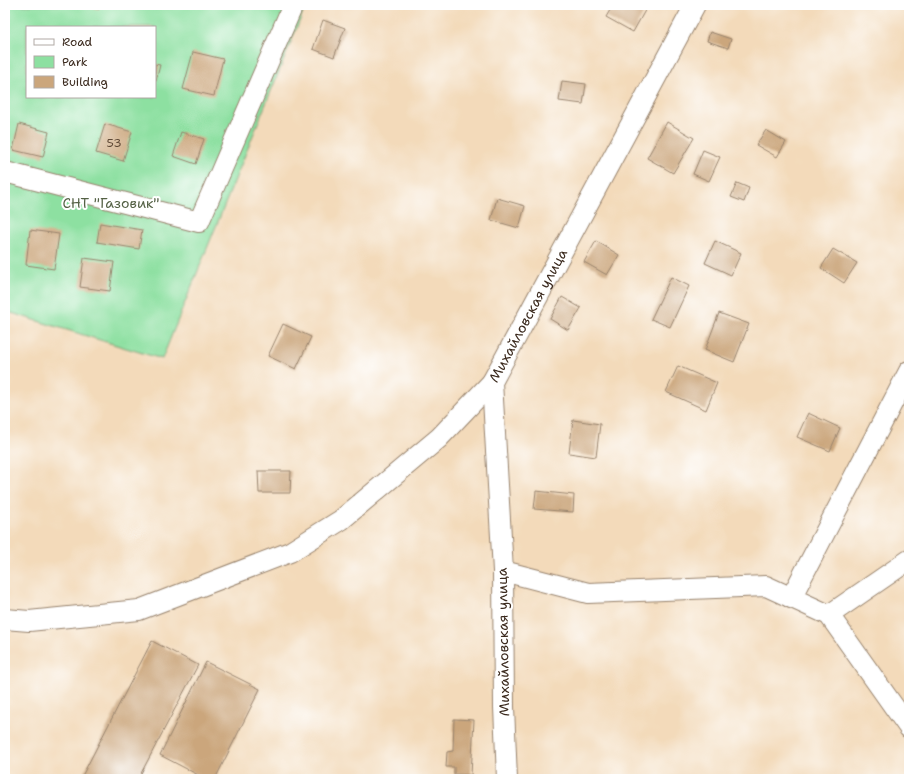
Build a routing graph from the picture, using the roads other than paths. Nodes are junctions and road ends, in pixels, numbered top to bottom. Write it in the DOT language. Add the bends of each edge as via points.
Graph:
graph roads {
  1 [pos="293,5"];
  2 [pos="695,5"];
  3 [pos="5,172"];
  4 [pos="909,371"];
  5 [pos="492,382"];
  6 [pos="909,560"];
  7 [pos="503,571"];
  8 [pos="791,598"];
  9 [pos="829,615"];
  10 [pos="5,619"];
  11 [pos="909,728"];
  12 [pos="507,779"];
  1 -- 3 [label="street" via="200,222"];
  2 -- 5 [label="street, Михайловская улица"];
  4 -- 8 [label="street"];
  5 -- 7 [label="street, Михайловская улица"];
  5 -- 10 [label="street" via="439,438 341,520 290,552 140,610 29,620"];
  6 -- 9 [label="street"];
  7 -- 8 [label="street" via="588,593 766,586"];
  7 -- 12 [label="street, Михайловская улица"];
  8 -- 9 [label="street"];
  9 -- 11 [label="street"];
}
